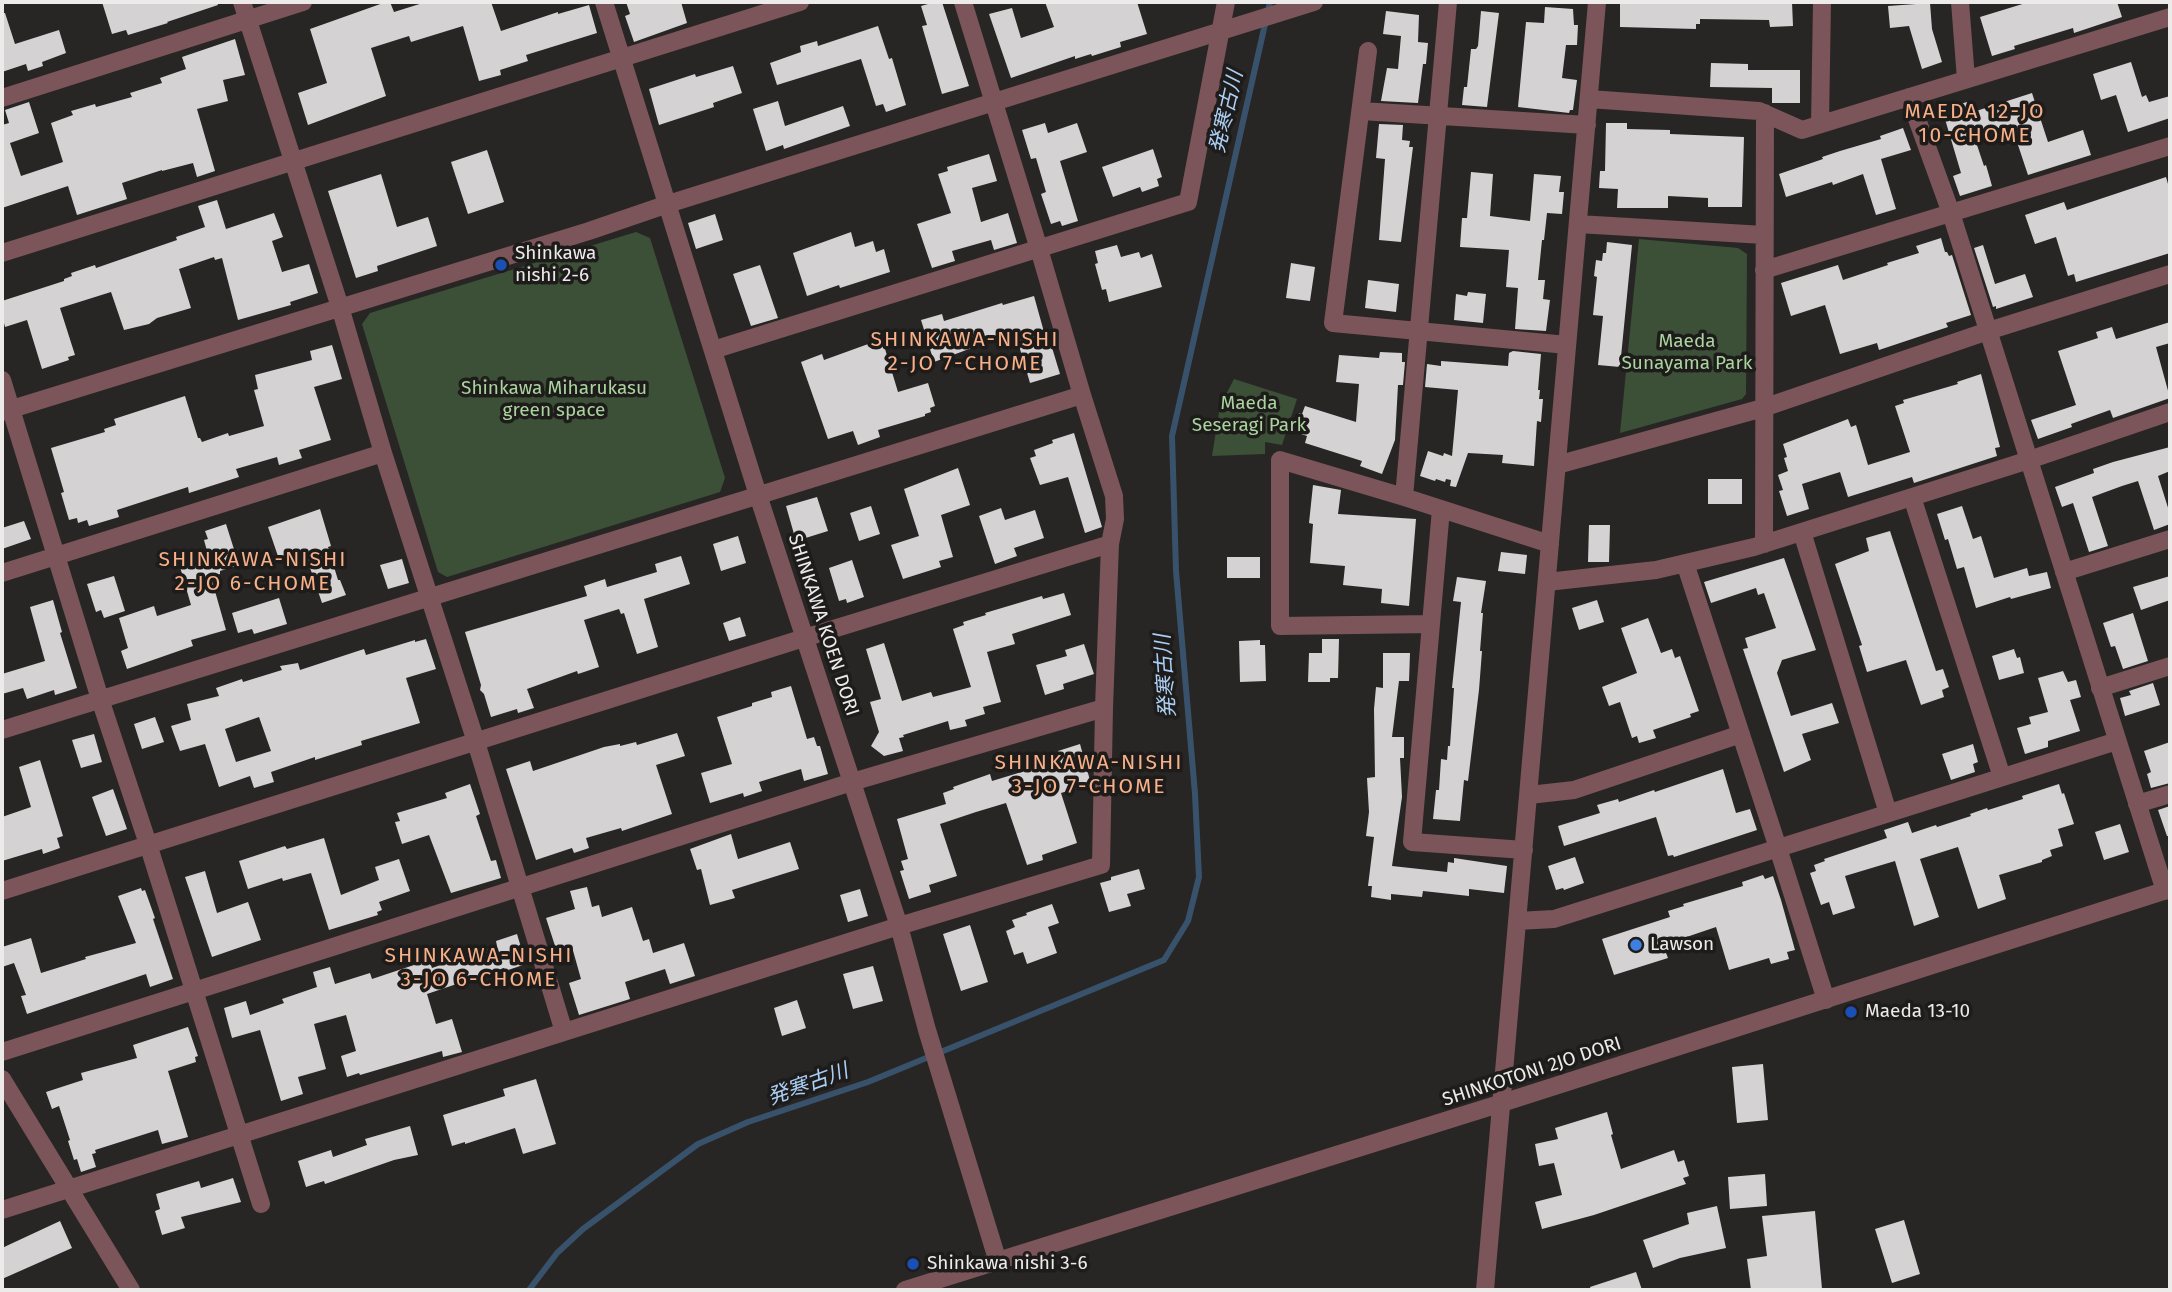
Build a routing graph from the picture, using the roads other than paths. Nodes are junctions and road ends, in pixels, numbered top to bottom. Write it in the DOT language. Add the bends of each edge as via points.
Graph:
graph roads {
  1 [pos="303,2"];
  2 [pos="604,2"];
  3 [pos="800,2"];
  4 [pos="962,2"];
  5 [pos="1226,2"];
  6 [pos="1314,2"];
  7 [pos="1448,2"];
  8 [pos="1597,2"];
  9 [pos="1822,2"];
  10 [pos="1960,2"];
  11 [pos="245,10"];
  12 [pos="2170,17"];
  13 [pos="1227,29"];
  14 [pos="1368,51"];
  15 [pos="622,58"];
  16 [pos="1966,79"];
  17 [pos="1909,97"];
  18 [pos="2,98"];
  19 [pos="1589,99"];
  20 [pos="993,102"];
  21 [pos="1361,111"];
  22 [pos="1765,113"];
  23 [pos="1438,116"];
  24 [pos="1820,124"];
  25 [pos="1587,125"];
  26 [pos="2170,146"];
  27 [pos="294,162"];
  28 [pos="668,205"];
  29 [pos="1951,213"];
  30 [pos="1578,224"];
  31 [pos="1764,235"];
  32 [pos="1039,249"];
  33 [pos="2,253"];
  34 [pos="1764,270"];
  35 [pos="2170,274"];
  36 [pos="340,307"];
  37 [pos="1988,331"];
  38 [pos="1420,332"];
  39 [pos="1567,345"];
  40 [pos="713,350"];
  41 [pos="2,380"];
  42 [pos="1082,395"];
  43 [pos="1763,408"];
  44 [pos="6,411"];
  45 [pos="2170,412"];
  46 [pos="383,453"];
  47 [pos="2029,460"];
  48 [pos="1557,465"];
  49 [pos="758,495"];
  50 [pos="1404,497"];
  51 [pos="1912,497"];
  52 [pos="1441,509"];
  53 [pos="1802,532"];
  54 [pos="2170,539"];
  55 [pos="1110,544"];
  56 [pos="1550,544"];
  57 [pos="1764,544"];
  58 [pos="57,555"];
  59 [pos="1685,563"];
  60 [pos="2064,572"];
  61 [pos="2,573"];
  62 [pos="1547,582"];
  63 [pos="430,597"];
  64 [pos="1431,624"];
  65 [pos="804,638"];
  66 [pos="2170,666"];
  67 [pos="2100,688"];
  68 [pos="100,699"];
  69 [pos="1104,708"];
  70 [pos="2,730"];
  71 [pos="1741,734"];
  72 [pos="2117,741"];
  73 [pos="476,742"];
  74 [pos="2002,777"];
  75 [pos="852,782"];
  76 [pos="2170,794"];
  77 [pos="1529,795"];
  78 [pos="2137,804"];
  79 [pos="1888,813"];
  80 [pos="148,844"];
  81 [pos="1778,848"];
  82 [pos="1524,850"];
  83 [pos="520,888"];
  84 [pos="2167,890"];
  85 [pos="2,891"];
  86 [pos="1517,920"];
  87 [pos="899,926"];
  88 [pos="195,991"];
  89 [pos="1826,1000"];
  90 [pos="564,1032"];
  91 [pos="2,1052"];
  92 [pos="2,1079"];
  93 [pos="1502,1103"];
  94 [pos="240,1135"];
  95 [pos="68,1189"];
  96 [pos="261,1204"];
  97 [pos="2,1210"];
  98 [pos="998,1262"];
  99 [pos="131,1290"];
  100 [pos="905,1290"];
  101 [pos="1485,1290"];
  1 -- 11 [label="street"];
  2 -- 15 [label="street, SHINKAWA KOEN DORI"];
  3 -- 15 [label="street"];
  4 -- 20 [label="street"];
  5 -- 13 [label="street"];
  6 -- 13 [label="street"];
  7 -- 23 [label="street"];
  8 -- 19 [label="street"];
  9 -- 24 [label="street"];
  10 -- 16 [label="street"];
  11 -- 18 [label="street"];
  11 -- 27 [label="street"];
  12 -- 16 [label="street"];
  13 -- 20 [label="street"];
  13 -- 32 [label="street" via="1188,202"];
  14 -- 21 [label="street"];
  15 -- 27 [label="street"];
  15 -- 28 [label="street, SHINKAWA KOEN DORI"];
  16 -- 17 [label="street"];
  17 -- 24 [label="street"];
  17 -- 29 [label="street"];
  19 -- 22 [label="street"];
  19 -- 25 [label="street"];
  20 -- 28 [label="street"];
  20 -- 32 [label="street"];
  21 -- 23 [label="street"];
  21 -- 38 [label="street" via="1333,323"];
  22 -- 24 [label="street" via="1802,130"];
  22 -- 31 [label="street"];
  23 -- 25 [label="street"];
  23 -- 38 [label="street"];
  25 -- 30 [label="street"];
  26 -- 29 [label="street"];
  27 -- 33 [label="street"];
  27 -- 36 [label="street"];
  28 -- 36 [label="street"];
  28 -- 40 [label="street, SHINKAWA KOEN DORI"];
  29 -- 34 [label="street"];
  29 -- 37 [label="street"];
  30 -- 31 [label="street"];
  30 -- 39 [label="street"];
  31 -- 34 [label="street"];
  32 -- 40 [label="street"];
  32 -- 42 [label="street"];
  34 -- 43 [label="street"];
  35 -- 37 [label="street"];
  36 -- 44 [label="street"];
  36 -- 46 [label="street"];
  37 -- 43 [label="street"];
  37 -- 47 [label="street"];
  38 -- 39 [label="street"];
  38 -- 50 [label="street"];
  39 -- 48 [label="street"];
  40 -- 49 [label="street, SHINKAWA KOEN DORI"];
  41 -- 44 [label="street"];
  42 -- 49 [label="street"];
  42 -- 55 [label="street" via="1114,496"];
  43 -- 48 [label="street"];
  43 -- 57 [label="street"];
  44 -- 58 [label="street"];
  45 -- 47 [label="street"];
  46 -- 58 [label="street"];
  46 -- 63 [label="street"];
  47 -- 51 [label="street"];
  47 -- 60 [label="street"];
  48 -- 56 [label="street"];
  49 -- 63 [label="street"];
  49 -- 65 [label="street, SHINKAWA KOEN DORI"];
  50 -- 52 [label="street"];
  50 -- 64 [label="street" via="1280,460 1280,626"];
  51 -- 53 [label="street"];
  51 -- 74 [label="street"];
  52 -- 56 [label="street"];
  52 -- 64 [label="street"];
  53 -- 57 [label="street"];
  53 -- 79 [label="street"];
  54 -- 60 [label="street"];
  55 -- 65 [label="street"];
  55 -- 69 [label="street"];
  56 -- 62 [label="street"];
  57 -- 59 [label="street"];
  58 -- 61 [label="street"];
  58 -- 68 [label="street"];
  59 -- 62 [label="street"];
  59 -- 71 [label="street"];
  60 -- 67 [label="street"];
  62 -- 77 [label="street"];
  63 -- 68 [label="street"];
  63 -- 73 [label="street"];
  64 -- 82 [label="street" via="1412,842"];
  65 -- 73 [label="street"];
  65 -- 75 [label="street, SHINKAWA KOEN DORI"];
  66 -- 67 [label="street"];
  67 -- 72 [label="street"];
  68 -- 70 [label="street"];
  68 -- 80 [label="street"];
  69 -- 75 [label="street"];
  69 -- 87 [label="street" via="1101,865"];
  71 -- 77 [label="street" via="1574,790"];
  71 -- 81 [label="street"];
  72 -- 74 [label="street"];
  72 -- 78 [label="street"];
  73 -- 80 [label="street"];
  73 -- 83 [label="street"];
  74 -- 79 [label="street"];
  75 -- 83 [label="street"];
  75 -- 87 [label="street, SHINKAWA KOEN DORI"];
  76 -- 78 [label="street"];
  77 -- 82 [label="street"];
  78 -- 84 [label="street"];
  79 -- 81 [label="street"];
  80 -- 85 [label="street"];
  80 -- 88 [label="street"];
  81 -- 86 [label="street" via="1554,919"];
  81 -- 89 [label="street"];
  82 -- 86 [label="street"];
  83 -- 88 [label="street"];
  83 -- 90 [label="street"];
  84 -- 89 [label="street, SHINKOTONI 2JO DORI"];
  86 -- 93 [label="street"];
  87 -- 90 [label="street"];
  87 -- 98 [label="street, SHINKAWA KOEN DORI"];
  88 -- 91 [label="street"];
  88 -- 94 [label="street"];
  89 -- 93 [label="street, SHINKOTONI 2JO DORI"];
  90 -- 94 [label="street"];
  92 -- 95 [label="street"];
  93 -- 98 [label="street, SHINKOTONI 2JO DORI"];
  93 -- 101 [label="street"];
  94 -- 95 [label="street"];
  94 -- 96 [label="street"];
  95 -- 97 [label="street"];
  95 -- 99 [label="street"];
  98 -- 100 [label="street, SHINKOTONI 2JO DORI"];
}
